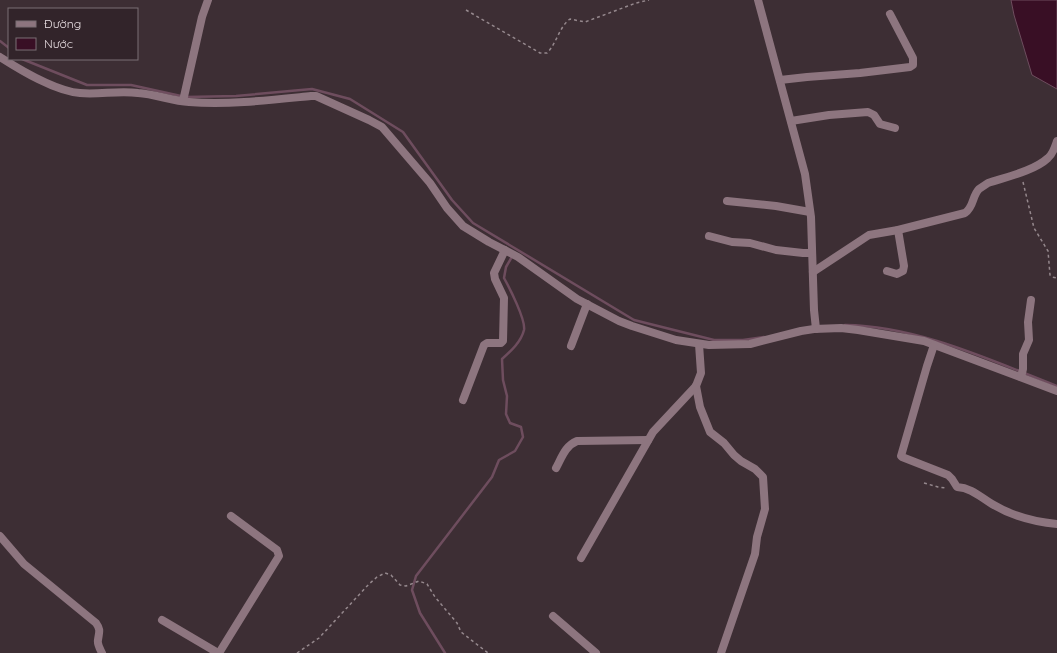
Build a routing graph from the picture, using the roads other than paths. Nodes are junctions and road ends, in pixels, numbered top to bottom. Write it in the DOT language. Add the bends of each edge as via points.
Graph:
graph roads {
  1 [pos="208,0"];
  2 [pos="758,0"];
  3 [pos="890,14"];
  4 [pos="0,57"];
  5 [pos="780,80"];
  6 [pos="184,96"];
  7 [pos="791,121"];
  8 [pos="895,128"];
  9 [pos="1057,141"];
  10 [pos="727,201"];
  11 [pos="810,212"];
  12 [pos="898,230"];
  13 [pos="709,236"];
  14 [pos="505,250"];
  15 [pos="812,253"];
  16 [pos="887,271"];
  17 [pos="813,272"];
  18 [pos="1031,300"];
  19 [pos="587,304"];
  20 [pos="815,323"];
  21 [pos="699,344"];
  22 [pos="934,344"];
  23 [pos="571,346"];
  24 [pos="1021,377"];
  25 [pos="696,386"];
  26 [pos="1057,392"];
  27 [pos="463,400"];
  28 [pos="648,440"];
  29 [pos="556,468"];
  30 [pos="230,516"];
  31 [pos="1057,524"];
  32 [pos="0,536"];
  33 [pos="581,558"];
  34 [pos="553,616"];
  35 [pos="162,620"];
  36 [pos="102,653"];
  37 [pos="219,653"];
  38 [pos="596,653"];
  39 [pos="720,653"];
  1 -- 6 [label="street"];
  2 -- 5 [label="street"];
  3 -- 5 [label="street" via="913,58 913,65 910,67"];
  4 -- 6 [label="street" via="30,75 73,92"];
  5 -- 7 [label="street"];
  6 -- 14 [label="street" via="233,102 313,96 370,120 382,127 393,139 459,222"];
  7 -- 8 [label="street" via="868,112 874,115 880,124"];
  7 -- 11 [label="street" via="802,161"];
  9 -- 12 [label="street" via="1049,158 1032,168 980,188 965,213"];
  10 -- 11 [label="street"];
  11 -- 15 [label="street"];
  12 -- 16 [label="street" via="903,271 898,274"];
  12 -- 17 [label="street" via="865,237"];
  13 -- 15 [label="street" via="776,250"];
  14 -- 19 [label="street"];
  14 -- 27 [label="street" via="494,273 504,298 503,341 484,345"];
  15 -- 17 [label="street"];
  17 -- 20 [label="street"];
  18 -- 24 [label="street" via="1029,343 1023,354"];
  19 -- 21 [label="street" via="632,326 666,338"];
  19 -- 23 [label="street"];
  20 -- 21 [label="street" via="801,331 744,345"];
  20 -- 22 [label="street"];
  21 -- 25 [label="street" via="701,373"];
  22 -- 24 [label="street"];
  22 -- 31 [label="street" via="901,456 948,474 957,488 972,490 1010,513 1041,523"];
  24 -- 26 [label="street"];
  25 -- 28 [label="street"];
  25 -- 39 [label="street" via="700,407 710,432 722,441 734,456 763,477 764,509 755,554"];
  28 -- 29 [label="street" via="577,441 567,447"];
  28 -- 33 [label="street"];
  30 -- 37 [label="street" via="277,550 279,556"];
  32 -- 36 [label="street" via="24,564 96,623"];
  34 -- 38 [label="street"];
  35 -- 37 [label="street"];
}
